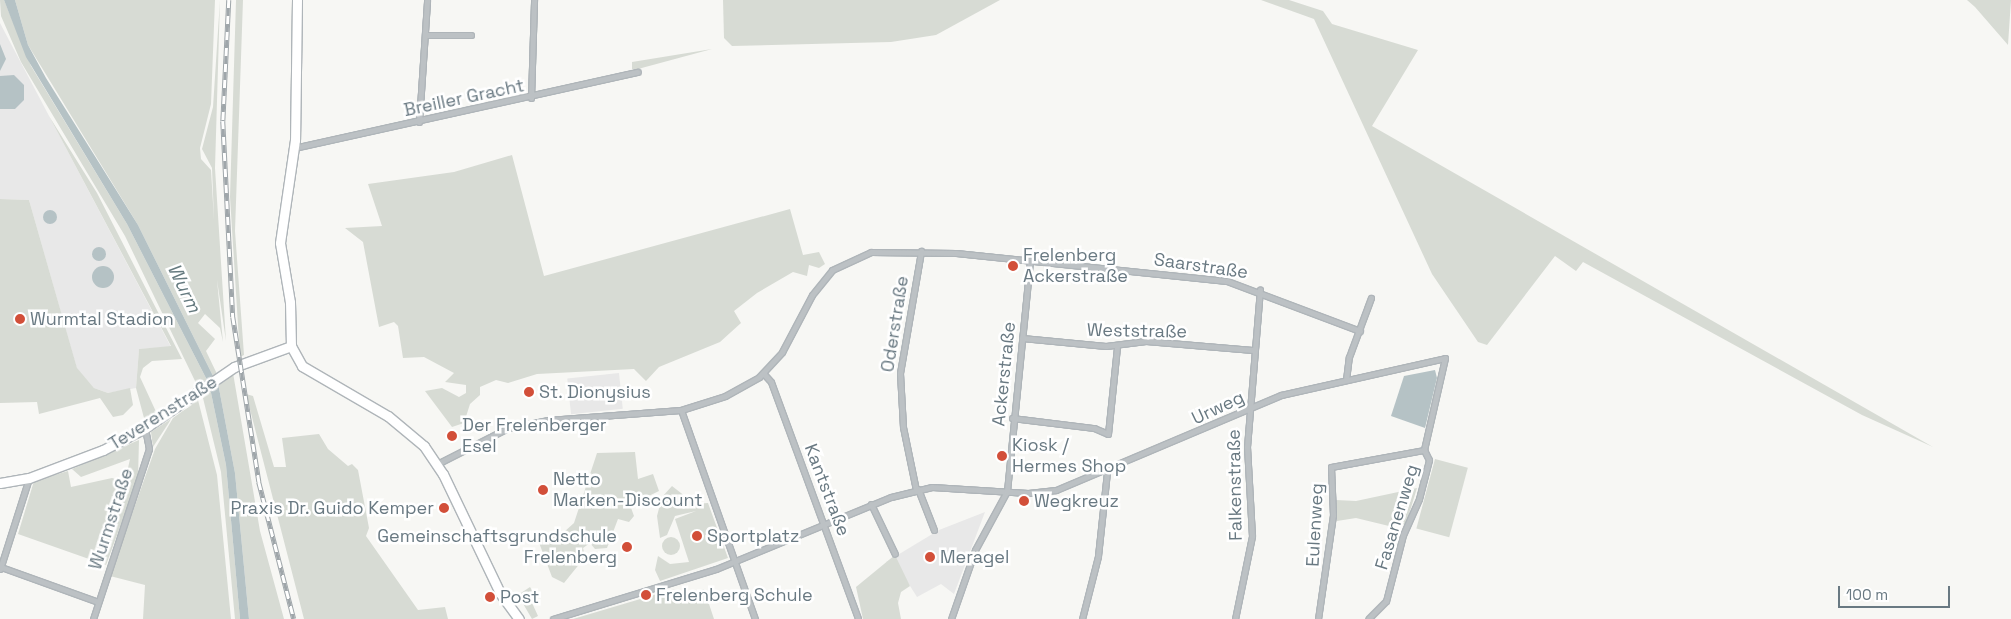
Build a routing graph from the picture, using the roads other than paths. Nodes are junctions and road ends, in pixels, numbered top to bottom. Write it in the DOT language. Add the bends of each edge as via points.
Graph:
graph roads {
  1 [pos="297,0"];
  2 [pos="427,0"];
  3 [pos="534,0"];
  4 [pos="426,35"];
  5 [pos="471,35"];
  6 [pos="638,72"];
  7 [pos="531,98"];
  8 [pos="419,122"];
  9 [pos="294,148"];
  10 [pos="920,251"];
  11 [pos="1030,260"];
  12 [pos="1260,290"];
  13 [pos="1371,298"];
  14 [pos="1360,331"];
  15 [pos="1022,338"];
  16 [pos="291,346"];
  17 [pos="1117,347"];
  18 [pos="1253,350"];
  19 [pos="1445,358"];
  20 [pos="763,373"];
  21 [pos="1346,380"];
  22 [pos="1249,408"];
  23 [pos="681,410"];
  24 [pos="1012,418"];
  25 [pos="145,428"];
  26 [pos="1424,450"];
  27 [pos="437,464"];
  28 [pos="1107,472"];
  29 [pos="29,478"];
  30 [pos="0,483"];
  31 [pos="917,490"];
  32 [pos="1007,491"];
  33 [pos="871,504"];
  34 [pos="825,523"];
  35 [pos="934,530"];
  36 [pos="895,554"];
  37 [pos="734,561"];
  38 [pos="0,569"];
  39 [pos="98,602"];
  40 [pos="93,619"];
  41 [pos="519,619"];
  42 [pos="553,619"];
  43 [pos="755,619"];
  44 [pos="858,619"];
  45 [pos="951,619"];
  46 [pos="1082,619"];
  47 [pos="1235,619"];
  48 [pos="1318,619"];
  49 [pos="1368,619"];
  1 -- 9 [label="main road"];
  2 -- 4 [label="street"];
  3 -- 7 [label="street"];
  4 -- 5 [label="street"];
  4 -- 8 [label="street"];
  6 -- 7 [label="street, Breiller Gracht"];
  7 -- 8 [label="street, Breiller Gracht"];
  8 -- 9 [label="street, Breiller Gracht"];
  9 -- 16 [label="main road" via="280,243 290,302"];
  10 -- 11 [label="street, Saarstraße"];
  10 -- 20 [label="street, Saarstraße" via="871,252 832,270 812,295 782,352"];
  10 -- 31 [label="street, Oderstraße" via="900,373 903,427"];
  11 -- 12 [label="street, Saarstraße" via="1227,281"];
  11 -- 15 [label="street, Ackerstraße"];
  12 -- 14 [label="street, Saarstraße"];
  12 -- 18 [label="street, Falkenstraße"];
  13 -- 14 [label="street"];
  14 -- 21 [label="street"];
  15 -- 17 [label="street, Weststraße"];
  15 -- 24 [label="street, Ackerstraße"];
  16 -- 25 [label="main road, Teverenstraße" via="239,365"];
  16 -- 27 [label="main road" via="302,366 409,431"];
  17 -- 18 [label="street, Weststraße" via="1146,341"];
  17 -- 24 [label="street" via="1108,434 1094,428"];
  18 -- 22 [label="street, Falkenstraße"];
  19 -- 21 [label="street, Urweg"];
  19 -- 26 [label="street, Fasanenweg"];
  20 -- 23 [label="street, Saarstraße" via="725,396"];
  20 -- 34 [label="street, Kantstraße"];
  21 -- 22 [label="street, Urweg" via="1281,395"];
  22 -- 28 [label="street, Urweg"];
  22 -- 47 [label="street, Falkenstraße" via="1252,536"];
  23 -- 27 [label="street, Saarstraße" via="526,424 484,436"];
  23 -- 37 [label="street"];
  24 -- 32 [label="street, Ackerstraße"];
  25 -- 29 [label="main road, Teverenstraße" via="92,455"];
  25 -- 39 [label="street, Wurmstraße" via="149,449"];
  26 -- 48 [label="street, Eulenweg" via="1331,467 1333,515"];
  26 -- 49 [label="street, Fasanenweg" via="1429,460 1411,524 1403,536 1386,601"];
  27 -- 41 [label="main road" via="486,568"];
  28 -- 32 [label="street, Urweg" via="1042,494"];
  28 -- 46 [label="street" via="1098,556"];
  29 -- 30 [label="main road, Teverenstraße"];
  29 -- 38 [label="street"];
  31 -- 32 [label="street, Urweg"];
  31 -- 33 [label="street, Urweg"];
  31 -- 35 [label="street, Oderstraße"];
  32 -- 45 [label="street" via="975,550"];
  33 -- 34 [label="street, Urweg"];
  33 -- 36 [label="street"];
  34 -- 37 [label="street, Urweg"];
  34 -- 44 [label="street, Kantstraße"];
  37 -- 42 [label="street, Urweg"];
  37 -- 43 [label="street"];
  38 -- 39 [label="street"];
  39 -- 40 [label="street, Wurmstraße"];
}
